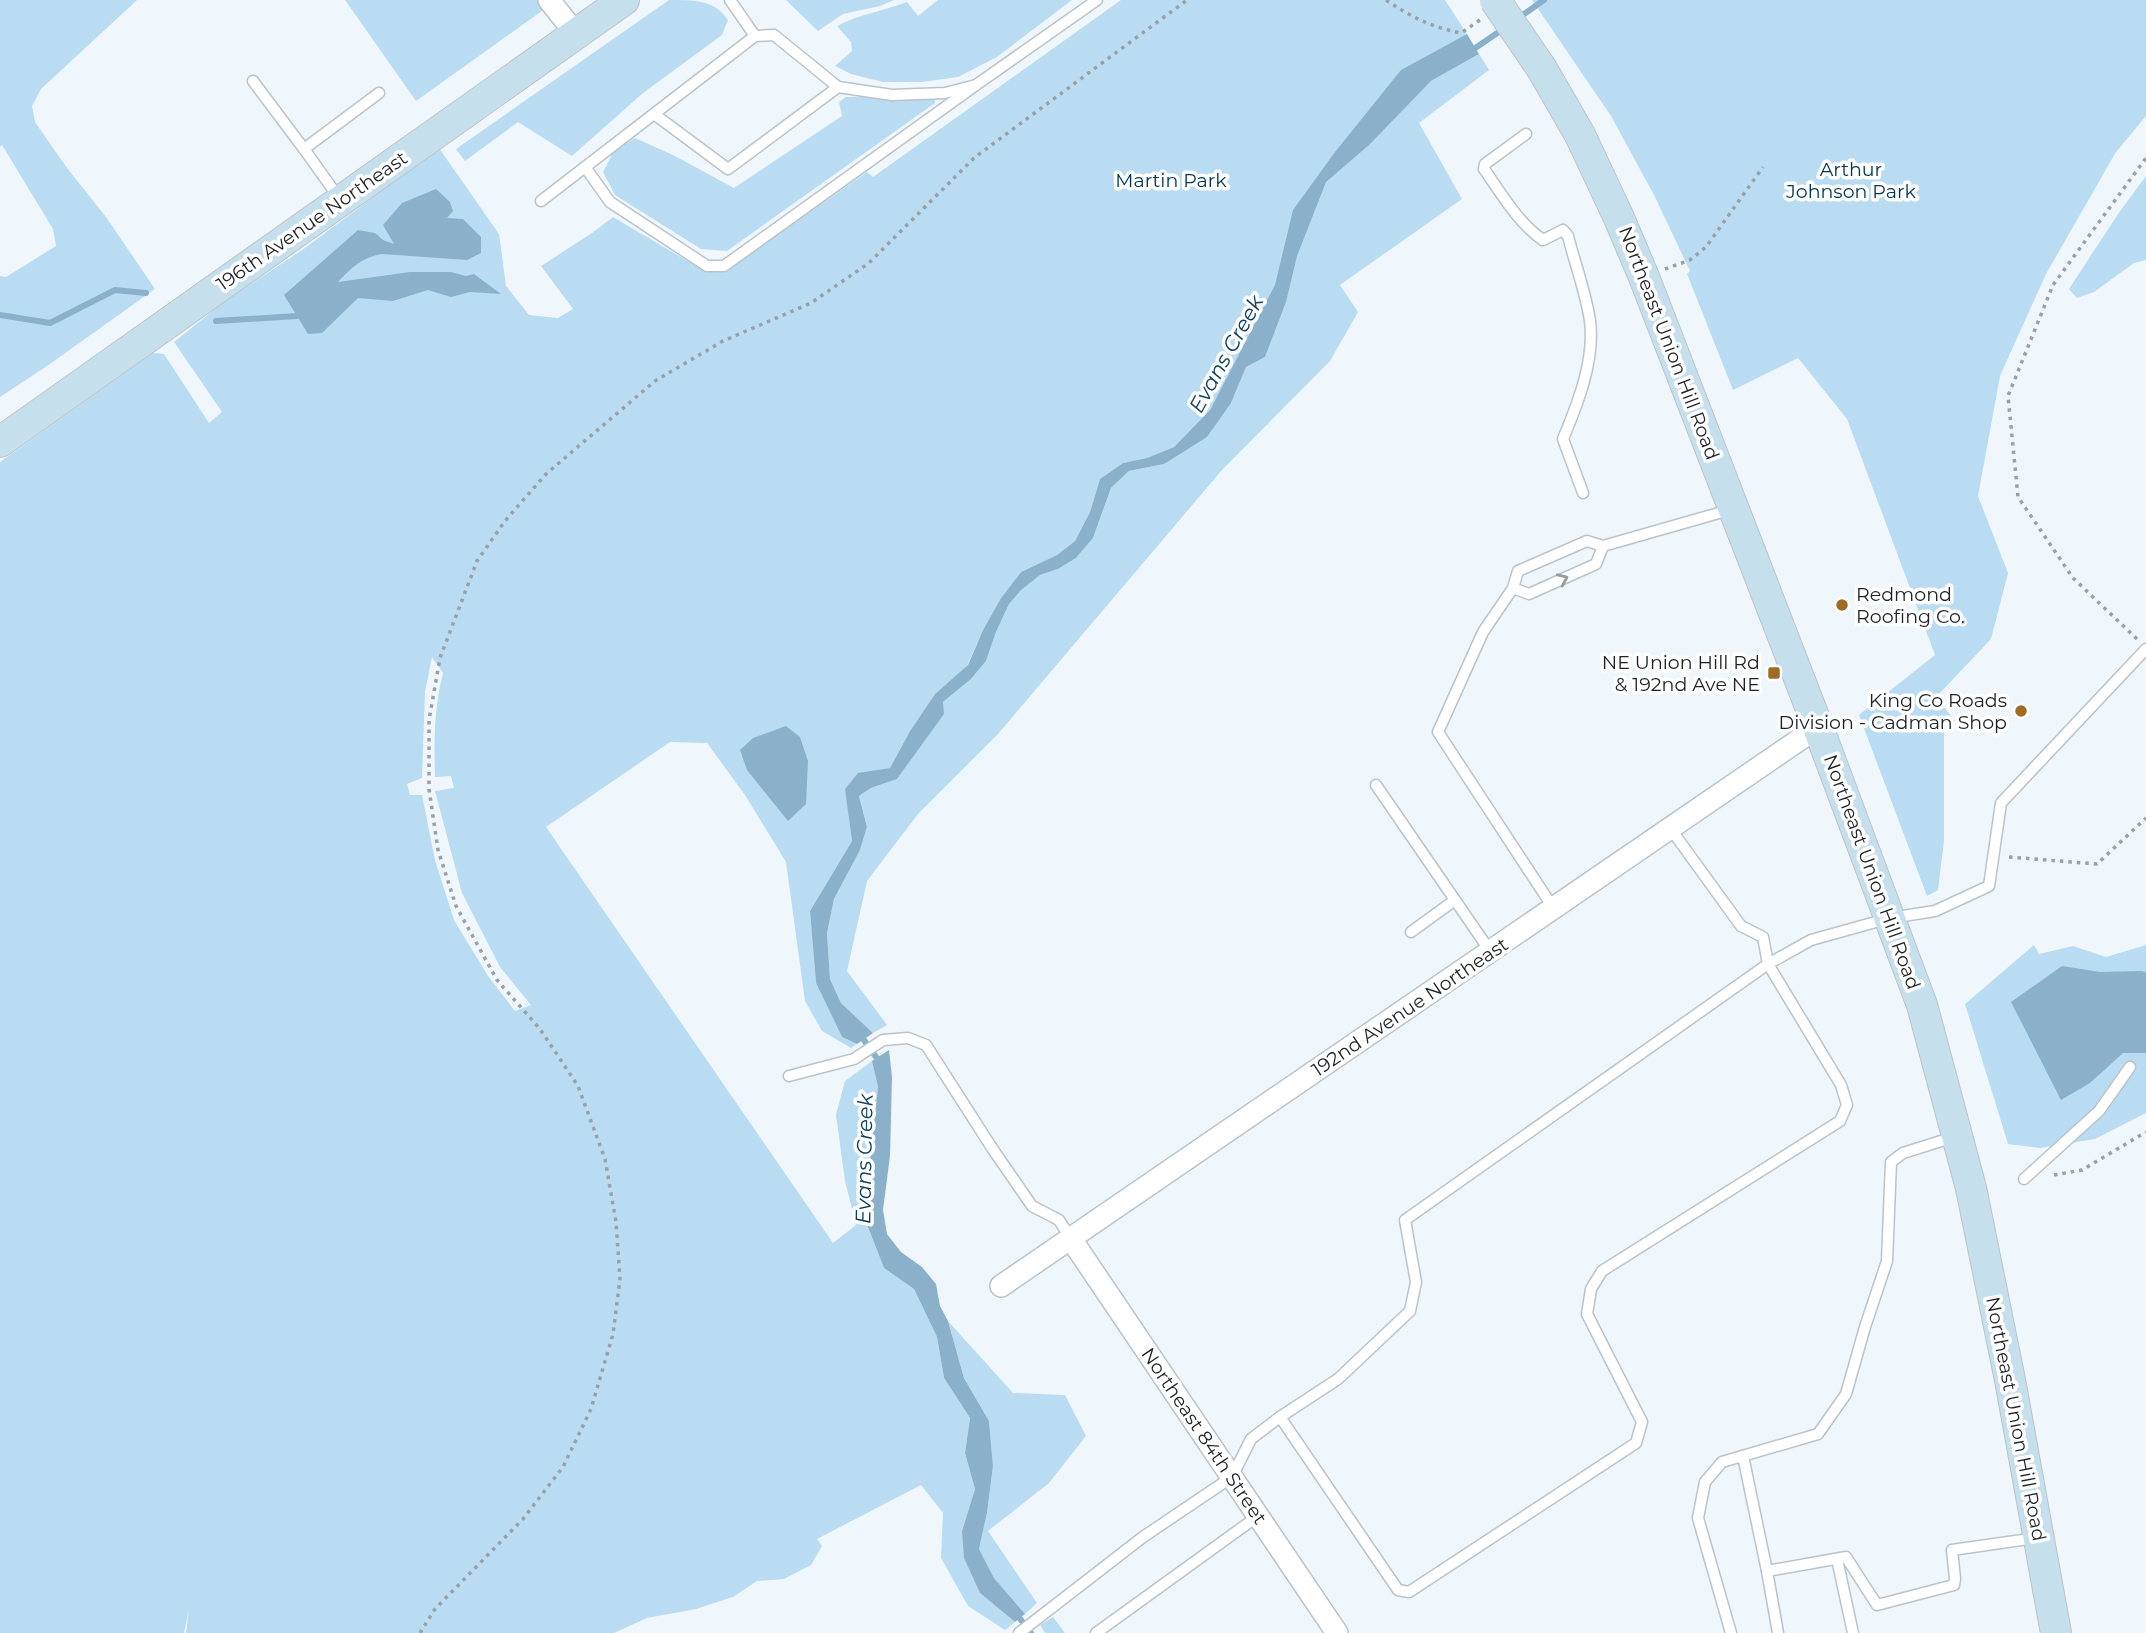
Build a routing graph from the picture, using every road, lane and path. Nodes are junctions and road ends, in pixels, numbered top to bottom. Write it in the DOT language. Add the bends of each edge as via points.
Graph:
graph roads {
  1 [pos="549,0"];
  2 [pos="624,0"];
  3 [pos="730,0"];
  4 [pos="1097,0"];
  5 [pos="1187,0"];
  6 [pos="1386,0"];
  7 [pos="1495,0"];
  8 [pos="1461,33"];
  9 [pos="576,34"];
  10 [pos="755,36"];
  11 [pos="253,81"];
  12 [pos="976,85"];
  13 [pos="838,87"];
  14 [pos="379,93"];
  15 [pos="654,114"];
  16 [pos="1526,134"];
  17 [pos="303,149"];
  18 [pos="2146,158"];
  19 [pos="585,167"];
  20 [pos="1763,167"];
  21 [pos="340,201"];
  22 [pos="541,201"];
  23 [pos="1644,277"];
  24 [pos="0,442"];
  25 [pos="1583,493"];
  26 [pos="1734,509"];
  27 [pos="1603,546"];
  28 [pos="1513,588"];
  29 [pos="2137,639"];
  30 [pos="2146,649"];
  31 [pos="1818,727"];
  32 [pos="1376,785"];
  33 [pos="2146,818"];
  34 [pos="1670,828"];
  35 [pos="1993,856"];
  36 [pos="1455,900"];
  37 [pos="1554,909"];
  38 [pos="1890,918"];
  39 [pos="1411,932"];
  40 [pos="1490,951"];
  41 [pos="1768,964"];
  42 [pos="2130,1067"];
  43 [pos="789,1076"];
  44 [pos="1959,1135"];
  45 [pos="2024,1180"];
  46 [pos="1071,1239"];
  47 [pos="1001,1286"];
  48 [pos="1280,1417"];
  49 [pos="1743,1456"];
  50 [pos="1232,1477"];
  51 [pos="1258,1516"];
  52 [pos="2039,1537"];
  53 [pos="1838,1559"];
  54 [pos="1767,1571"];
  55 [pos="420,1633"];
  56 [pos="1019,1633"];
  57 [pos="1096,1633"];
  58 [pos="1337,1633"];
  59 [pos="1731,1633"];
  60 [pos="1778,1633"];
  61 [pos="1853,1633"];
  62 [pos="2056,1633"];
  1 -- 9 [label="street"];
  2 -- 9 [label="main road, 196th Avenue Northeast"];
  3 -- 10 [label="lane"];
  4 -- 12 [label="lane"];
  5 -- 55 [label="path" via="974,158 869,263 811,303 723,341 655,381 546,474 477,561 440,658 429,720 429,789 438,850 456,906 497,980 540,1029 578,1086 605,1159 620,1279 613,1334 592,1409 563,1467 523,1519 435,1609"];
  6 -- 8 [label="path" via="1435,28"];
  7 -- 23 [label="main road, Northeast Union Hill Road, bridge" via="1580,135"];
  9 -- 21 [label="main road, 196th Avenue Northeast"];
  10 -- 13 [label="lane" via="774,35"];
  10 -- 15 [label="lane"];
  11 -- 17 [label="lane"];
  12 -- 13 [label="lane" via="945,93 892,95"];
  12 -- 19 [label="lane" via="724,266 707,266 610,202"];
  13 -- 15 [label="lane" via="728,169"];
  14 -- 17 [label="lane"];
  15 -- 19 [label="lane"];
  16 -- 25 [label="lane" via="1484,169 1537,236 1543,240 1563,230 1568,236 1590,322 1589,356 1577,408 1563,439"];
  17 -- 21 [label="lane"];
  18 -- 29 [label="path" via="2053,285 2008,396 2018,497 2073,578"];
  19 -- 22 [label="lane"];
  20 -- 23 [label="path" via="1706,247 1690,260"];
  21 -- 24 [label="main road, 196th Avenue Northeast"];
  23 -- 26 [label="main road, Northeast Union Hill Road"];
  26 -- 27 [label="lane"];
  26 -- 31 [label="main road, Northeast Union Hill Road"];
  27 -- 28 [label="lane" via="1587,541 1518,571"];
  28 -- 27 [label="lane, one-way" via="1529,594 1596,564"];
  28 -- 37 [label="lane" via="1483,632 1438,732"];
  30 -- 35 [label="lane" via="2001,803"];
  31 -- 34 [label="street, 192nd Avenue Northeast"];
  31 -- 38 [label="main road, Northeast Union Hill Road"];
  32 -- 36 [label="lane"];
  33 -- 35 [label="path" via="2097,864"];
  34 -- 37 [label="street, 192nd Avenue Northeast"];
  34 -- 41 [label="lane" via="1741,926 1763,937"];
  35 -- 38 [label="lane" via="1989,886 1935,911"];
  36 -- 39 [label="lane"];
  36 -- 40 [label="lane"];
  37 -- 40 [label="street, 192nd Avenue Northeast"];
  38 -- 41 [label="lane" via="1811,940"];
  38 -- 44 [label="main road, Northeast Union Hill Road" via="1922,1005"];
  40 -- 46 [label="street, 192nd Avenue Northeast"];
  41 -- 48 [label="lane" via="1405,1220 1416,1282 1410,1311 1338,1379"];
  41 -- 48 [label="lane" via="1841,1085 1847,1105 1840,1121 1602,1271 1591,1289 1587,1314 1642,1422 1636,1443 1409,1592 1398,1590"];
  42 -- 45 [label="lane" via="2099,1111"];
  43 -- 46 [label="lane" via="854,1059 883,1040 908,1038 926,1045 1032,1206 1059,1220"];
  44 -- 49 [label="lane" via="1903,1153 1891,1162 1887,1261 1846,1394 1818,1434"];
  44 -- 52 [label="main road, Northeast Union Hill Road"];
  46 -- 47 [label="street, 192nd Avenue Northeast"];
  46 -- 50 [label="street, Northeast 84th Street"];
  48 -- 50 [label="lane" via="1251,1439"];
  49 -- 54 [label="lane"];
  49 -- 59 [label="lane" via="1722,1462 1705,1482 1698,1518"];
  50 -- 51 [label="street, Northeast 84th Street"];
  50 -- 56 [label="lane" via="1143,1537"];
  51 -- 57 [label="lane"];
  51 -- 58 [label="street, Northeast 84th Street"];
  52 -- 53 [label="lane" via="1952,1549 1954,1585 1877,1605 1846,1557"];
  52 -- 62 [label="main road, Northeast Union Hill Road"];
  53 -- 54 [label="lane"];
  53 -- 61 [label="lane"];
  54 -- 60 [label="lane"];
}
